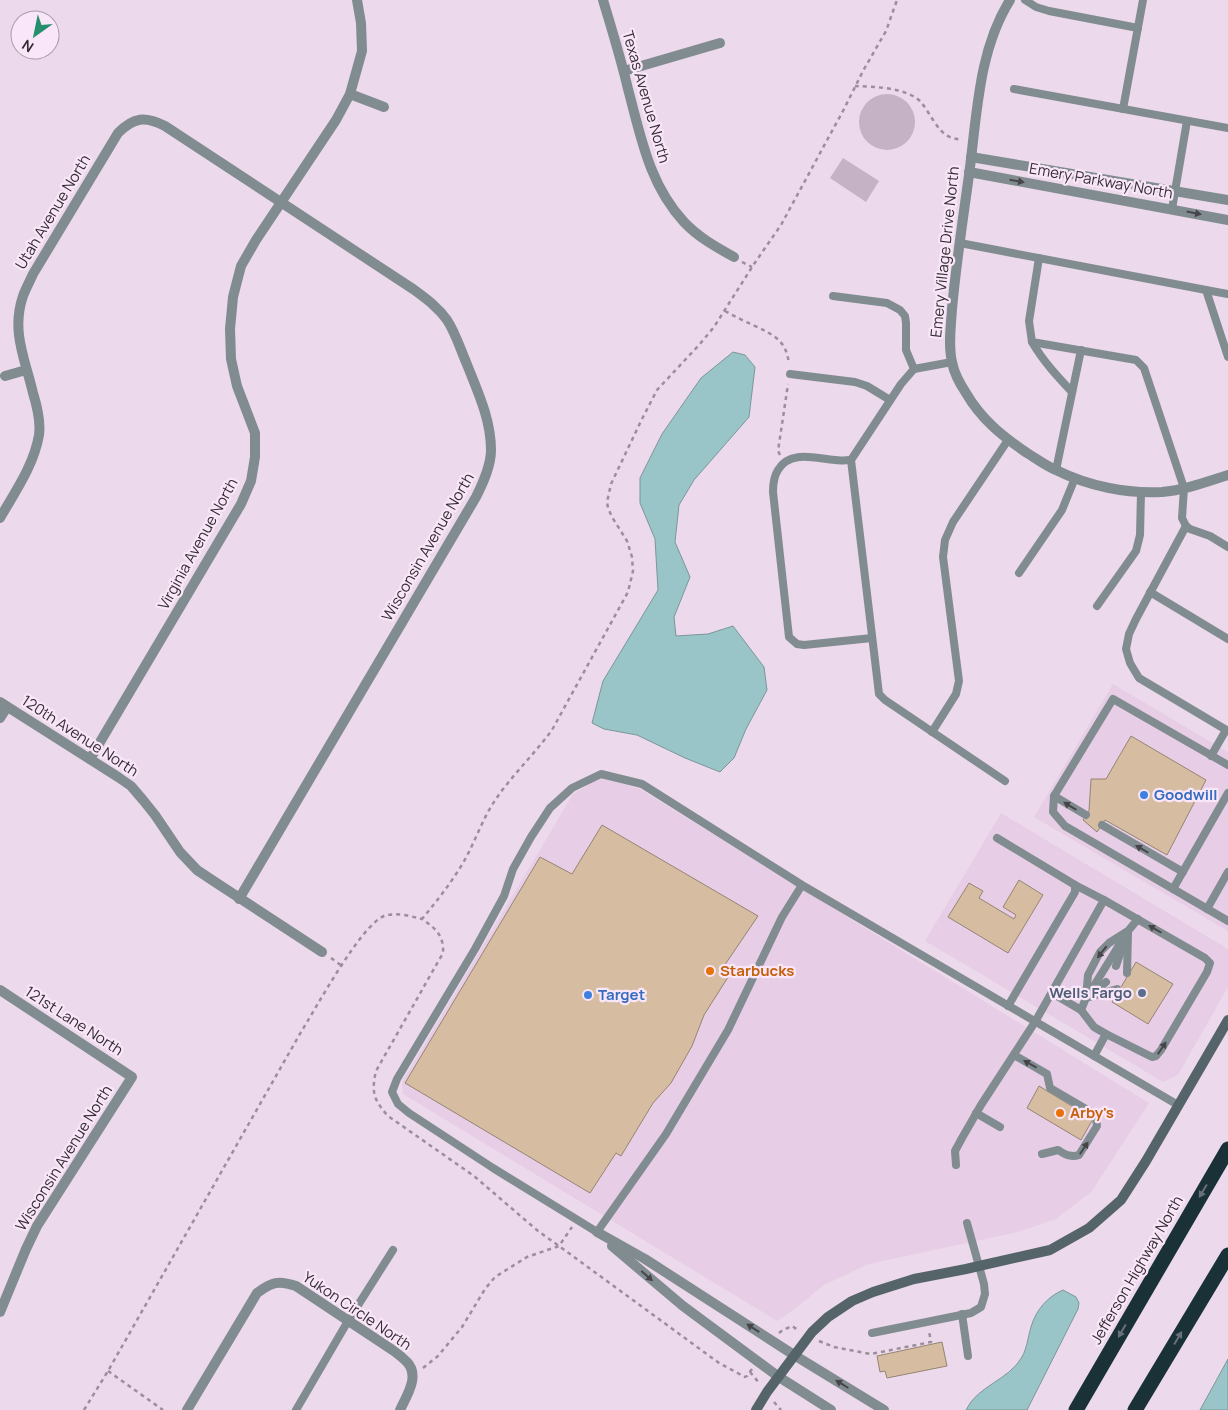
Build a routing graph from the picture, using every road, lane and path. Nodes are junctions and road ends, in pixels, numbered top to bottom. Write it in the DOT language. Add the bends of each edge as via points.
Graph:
graph roads {
  1 [pos="357,0"];
  2 [pos="604,0"];
  3 [pos="897,0"];
  4 [pos="1010,0"];
  5 [pos="1025,0"];
  6 [pos="1143,0"];
  7 [pos="1138,28"];
  8 [pos="720,44"];
  9 [pos="624,71"];
  10 [pos="855,86"];
  11 [pos="1014,89"];
  12 [pos="350,94"];
  13 [pos="384,107"];
  14 [pos="1123,109"];
  15 [pos="1187,120"];
  16 [pos="1228,128"];
  17 [pos="973,142"];
  18 [pos="971,157"];
  19 [pos="969,172"];
  20 [pos="1175,190"];
  21 [pos="1228,200"];
  22 [pos="281,202"];
  23 [pos="1172,209"];
  24 [pos="1228,220"];
  25 [pos="960,243"];
  26 [pos="734,257"];
  27 [pos="1039,258"];
  28 [pos="1206,290"];
  29 [pos="1228,294"];
  30 [pos="833,296"];
  31 [pos="725,311"];
  32 [pos="1032,342"];
  33 [pos="1081,350"];
  34 [pos="1228,357"];
  35 [pos="952,362"];
  36 [pos="914,369"];
  37 [pos="26,370"];
  38 [pos="790,374"];
  39 [pos="6,376"];
  40 [pos="1072,392"];
  41 [pos="890,400"];
  42 [pos="1008,440"];
  43 [pos="851,460"];
  44 [pos="784,462"];
  45 [pos="1056,470"];
  46 [pos="1228,475"];
  47 [pos="1075,478"];
  48 [pos="1184,488"];
  49 [pos="1141,492"];
  50 [pos="0,518"];
  51 [pos="1186,526"];
  52 [pos="1228,547"];
  53 [pos="1020,572"];
  54 [pos="1150,592"];
  55 [pos="1097,606"];
  56 [pos="872,638"];
  57 [pos="1228,639"];
  58 [pos="4,704"];
  59 [pos="0,718"];
  60 [pos="1227,731"];
  61 [pos="932,732"];
  62 [pos="1211,756"];
  63 [pos="90,759"];
  64 [pos="1228,765"];
  65 [pos="1005,781"];
  66 [pos="1228,793"];
  67 [pos="1054,796"];
  68 [pos="1086,815"];
  69 [pos="1102,825"];
  70 [pos="996,838"];
  71 [pos="1183,872"];
  72 [pos="1228,872"];
  73 [pos="802,885"];
  74 [pos="1075,885"];
  75 [pos="1173,889"];
  76 [pos="240,898"];
  77 [pos="1104,900"];
  78 [pos="1207,909"];
  79 [pos="422,919"];
  80 [pos="1138,919"];
  81 [pos="1228,921"];
  82 [pos="1128,931"];
  83 [pos="322,952"];
  84 [pos="1112,986"];
  85 [pos="0,990"];
  86 [pos="1052,993"];
  87 [pos="1086,998"];
  88 [pos="1008,1006"];
  89 [pos="1081,1010"];
  90 [pos="1228,1020"];
  91 [pos="1035,1022"];
  92 [pos="1106,1034"];
  93 [pos="1014,1055"];
  94 [pos="1094,1056"];
  95 [pos="132,1077"];
  96 [pos="1178,1105"];
  97 [pos="976,1113"];
  98 [pos="1000,1127"];
  99 [pos="1228,1149"];
  100 [pos="1042,1154"];
  101 [pos="956,1165"];
  102 [pos="577,1220"];
  103 [pos="967,1223"];
  104 [pos="597,1232"];
  105 [pos="559,1246"];
  106 [pos="393,1250"];
  107 [pos="1228,1255"];
  108 [pos="979,1266"];
  109 [pos="0,1312"];
  110 [pos="962,1314"];
  111 [pos="348,1321"];
  112 [pos="927,1321"];
  113 [pos="872,1333"];
  114 [pos="834,1347"];
  115 [pos="794,1355"];
  116 [pos="968,1356"];
  117 [pos="108,1370"];
  118 [pos="750,1372"];
  119 [pos="413,1374"];
  120 [pos="779,1377"];
  121 [pos="84,1410"];
  122 [pos="163,1410"];
  123 [pos="187,1410"];
  124 [pos="296,1410"];
  125 [pos="400,1410"];
  126 [pos="756,1410"];
  127 [pos="831,1410"];
  128 [pos="884,1410"];
  129 [pos="1076,1410"];
  130 [pos="1135,1410"];
  1 -- 12 [label="street, Virginia Avenue North" via="362,52"];
  2 -- 9 [label="street, Texas Avenue North"];
  3 -- 10 [label="path" via="886,31"];
  4 -- 17 [label="street, Emery Village Drive North" via="997,24 987,57"];
  5 -- 7 [label="lane" via="1049,11"];
  6 -- 7 [label="lane"];
  7 -- 14 [label="lane"];
  8 -- 9 [label="street"];
  9 -- 26 [label="street, Texas Avenue North" via="654,180 684,222 712,245"];
  10 -- 17 [label="path" via="909,94 919,100 944,134"];
  10 -- 31 [label="path" via="781,225"];
  11 -- 14 [label="lane"];
  12 -- 13 [label="street"];
  12 -- 22 [label="street, Virginia Avenue North"];
  14 -- 15 [label="lane"];
  15 -- 16 [label="lane"];
  15 -- 20 [label="lane"];
  17 -- 18 [label="street, Emery Village Drive North"];
  18 -- 19 [label="street, Emery Village Drive North"];
  18 -- 20 [label="street, Emery Parkway North"];
  19 -- 23 [label="street, Emery Parkway North, one-way"];
  19 -- 25 [label="street, Emery Village Drive North"];
  20 -- 21 [label="street, Emery Parkway North"];
  20 -- 23 [label="lane"];
  22 -- 37 [label="street, Utah Avenue North" via="153,120 139,119 126,125 113,141 23,296 18,320 19,343"];
  22 -- 63 [label="street, Virginia Avenue North" via="241,266 233,297 231,359 255,433 251,481 241,504"];
  22 -- 76 [label="street, Wisconsin Avenue North" via="413,289 447,320 481,401 491,451 486,475 476,497"];
  23 -- 24 [label="street, Emery Parkway North, one-way"];
  25 -- 27 [label="lane"];
  25 -- 35 [label="street, Emery Village Drive North" via="950,331"];
  27 -- 28 [label="lane"];
  27 -- 32 [label="lane" via="1029,321"];
  28 -- 29 [label="lane"];
  28 -- 34 [label="lane"];
  30 -- 36 [label="lane" via="887,303 900,310 905,316 906,350"];
  31 -- 38 [label="path" via="780,341 786,349"];
  31 -- 79 [label="path" via="657,390 611,484 608,508 632,557 633,571 625,599 552,730 493,804 464,862"];
  32 -- 33 [label="lane"];
  32 -- 40 [label="lane"];
  33 -- 40 [label="lane"];
  33 -- 48 [label="lane" via="1136,360 1144,368"];
  35 -- 36 [label="lane"];
  35 -- 42 [label="street, Emery Village Drive North" via="972,404 988,424"];
  36 -- 41 [label="lane"];
  37 -- 39 [label="street"];
  37 -- 50 [label="street, Utah Avenue North" via="38,409 39,434 23,478"];
  38 -- 41 [label="lane" via="855,382"];
  38 -- 44 [label="path" via="778,451"];
  40 -- 45 [label="lane"];
  41 -- 43 [label="lane"];
  42 -- 45 [label="street, Emery Village Drive North"];
  42 -- 61 [label="lane" via="953,522 945,540 943,557 959,681 956,694"];
  43 -- 44 [label="lane" via="802,456"];
  43 -- 56 [label="lane"];
  44 -- 56 [label="lane" via="774,479 773,492 789,637 804,645"];
  45 -- 47 [label="street, Emery Village Drive North"];
  46 -- 48 [label="street, Emery Village Drive North"];
  47 -- 49 [label="street, Emery Village Drive North" via="1106,488"];
  47 -- 53 [label="lane" via="1062,510"];
  48 -- 49 [label="street, Emery Village Drive North"];
  48 -- 51 [label="lane" via="1182,518"];
  49 -- 55 [label="lane" via="1139,544"];
  51 -- 52 [label="lane"];
  51 -- 54 [label="lane"];
  54 -- 57 [label="lane"];
  54 -- 60 [label="lane" via="1129,634 1126,649 1130,663 1139,678"];
  56 -- 61 [label="lane" via="879,694"];
  58 -- 59 [label="street"];
  58 -- 63 [label="street, 120th Avenue North"];
  60 -- 62 [label="lane"];
  61 -- 65 [label="lane"];
  62 -- 64 [label="lane"];
  62 -- 67 [label="lane" via="1113,699"];
  63 -- 76 [label="street, 120th Avenue North" via="131,786 192,864"];
  66 -- 71 [label="lane"];
  68 -- 67 [label="lane, one-way"];
  67 -- 75 [label="lane" via="1053,812 1065,826"];
  71 -- 69 [label="lane, one-way"];
  70 -- 74 [label="lane"];
  71 -- 75 [label="lane"];
  72 -- 78 [label="lane"];
  73 -- 88 [label="lane"];
  73 -- 102 [label="lane" via="642,784 601,774 572,788 550,808 513,869 504,896 475,949 392,1092 398,1104 409,1113"];
  73 -- 104 [label="lane" via="782,917 728,1030 666,1134"];
  74 -- 77 [label="lane"];
  74 -- 88 [label="lane" via="1075,892"];
  75 -- 78 [label="lane"];
  76 -- 83 [label="street, 120th Avenue North"];
  77 -- 80 [label="lane"];
  77 -- 86 [label="lane"];
  78 -- 81 [label="lane"];
  79 -- 105 [label="path" via="440,936 444,944 443,953 376,1071 373,1094 388,1116 474,1176"];
  79 -- 117 [label="path" via="389,914 375,921 363,934 296,1041"];
  80 -- 82 [label="lane"];
  92 -- 80 [label="lane, one-way" via="1148,1056 1156,1056 1209,967 1210,963 1205,958"];
  82 -- 82 [label="lane" via="1122,969"];
  82 -- 87 [label="lane"];
  82 -- 87 [label="lane, one-way" via="1100,952 1088,975"];
  84 -- 87 [label="lane"];
  85 -- 95 [label="street, 121st Lane North"];
  86 -- 89 [label="lane"];
  86 -- 91 [label="lane"];
  87 -- 89 [label="lane"];
  88 -- 91 [label="lane"];
  89 -- 92 [label="lane" via="1094,1027"];
  90 -- 96 [label="street"];
  91 -- 93 [label="lane"];
  91 -- 94 [label="lane"];
  92 -- 94 [label="lane"];
  93 -- 97 [label="lane"];
  100 -- 93 [label="lane, one-way" via="1058,1150 1068,1156 1079,1155 1097,1126 1096,1118 1050,1088 1047,1074"];
  94 -- 96 [label="lane"];
  95 -- 109 [label="street, Wisconsin Avenue North" via="37,1226"];
  96 -- 108 [label="street" via="1121,1200 1089,1228 1050,1250"];
  97 -- 98 [label="lane"];
  97 -- 101 [label="lane" via="955,1151"];
  99 -- 129 [label="highway, Jefferson Highway North, one-way"];
  102 -- 104 [label="lane"];
  102 -- 105 [label="path"];
  103 -- 108 [label="lane"];
  115 -- 104 [label="street, one-way" via="645,1259"];
  104 -- 120 [label="street, one-way" via="683,1306"];
  105 -- 118 [label="path" via="719,1363 745,1377"];
  105 -- 119 [label="path" via="527,1257 495,1277 450,1342 438,1356"];
  106 -- 111 [label="lane"];
  130 -- 107 [label="highway, one-way"];
  108 -- 110 [label="lane" via="984,1299 981,1307"];
  108 -- 115 [label="street" via="914,1279 852,1301 817,1327"];
  110 -- 112 [label="lane"];
  110 -- 116 [label="lane"];
  111 -- 119 [label="street, Yukon Circle North" via="394,1351 408,1363"];
  111 -- 123 [label="street, Yukon Circle North" via="296,1286 284,1282 268,1284 257,1293"];
  111 -- 124 [label="lane"];
  112 -- 113 [label="lane"];
  112 -- 114 [label="path" via="931,1342 871,1354"];
  115 -- 120 [label="street"];
  128 -- 115 [label="street, one-way"];
  117 -- 121 [label="path"];
  117 -- 122 [label="path"];
  119 -- 125 [label="street, Yukon Circle North"];
  120 -- 126 [label="street"];
  120 -- 127 [label="street"];
}
